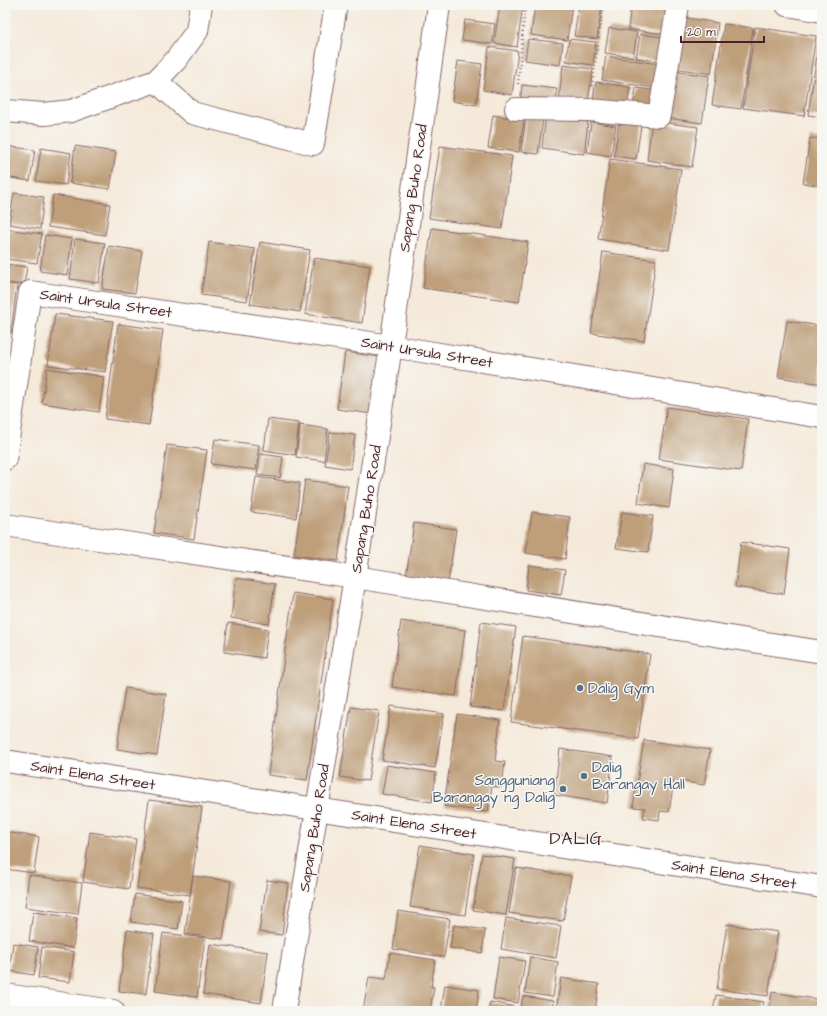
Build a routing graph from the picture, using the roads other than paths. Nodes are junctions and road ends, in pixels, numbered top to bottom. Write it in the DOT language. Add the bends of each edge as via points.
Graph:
graph roads {
  1 [pos="201,5"];
  2 [pos="336,5"];
  3 [pos="439,5"];
  4 [pos="678,5"];
  5 [pos="787,5"];
  6 [pos="822,11"];
  7 [pos="156,81"];
  8 [pos="516,109"];
  9 [pos="5,111"];
  10 [pos="391,346"];
  11 [pos="822,417"];
  12 [pos="5,458"];
  13 [pos="5,525"];
  14 [pos="355,577"];
  15 [pos="822,652"];
  16 [pos="5,761"];
  17 [pos="316,809"];
  18 [pos="822,887"];
  19 [pos="5,995"];
  20 [pos="114,1011"];
  21 [pos="284,1011"];
  1 -- 7 [label="street" via="197,31 176,60"];
  2 -- 7 [label="street" via="313,144 192,113"];
  3 -- 10 [label="street, Sapang Buho Road"];
  4 -- 8 [label="street" via="659,116 589,110"];
  5 -- 6 [label="street"];
  7 -- 9 [label="street" via="71,110 44,114"];
  10 -- 11 [label="street, Saint Ursula Street"];
  10 -- 12 [label="street, Saint Ursula Street" via="30,292"];
  10 -- 14 [label="street, Sapang Buho Road"];
  13 -- 14 [label="street"];
  14 -- 15 [label="street"];
  14 -- 17 [label="street, Sapang Buho Road"];
  16 -- 17 [label="street, Saint Elena Street"];
  17 -- 18 [label="street, Saint Elena Street"];
  17 -- 21 [label="street, Sapang Buho Road"];
  19 -- 20 [label="street"];
}
